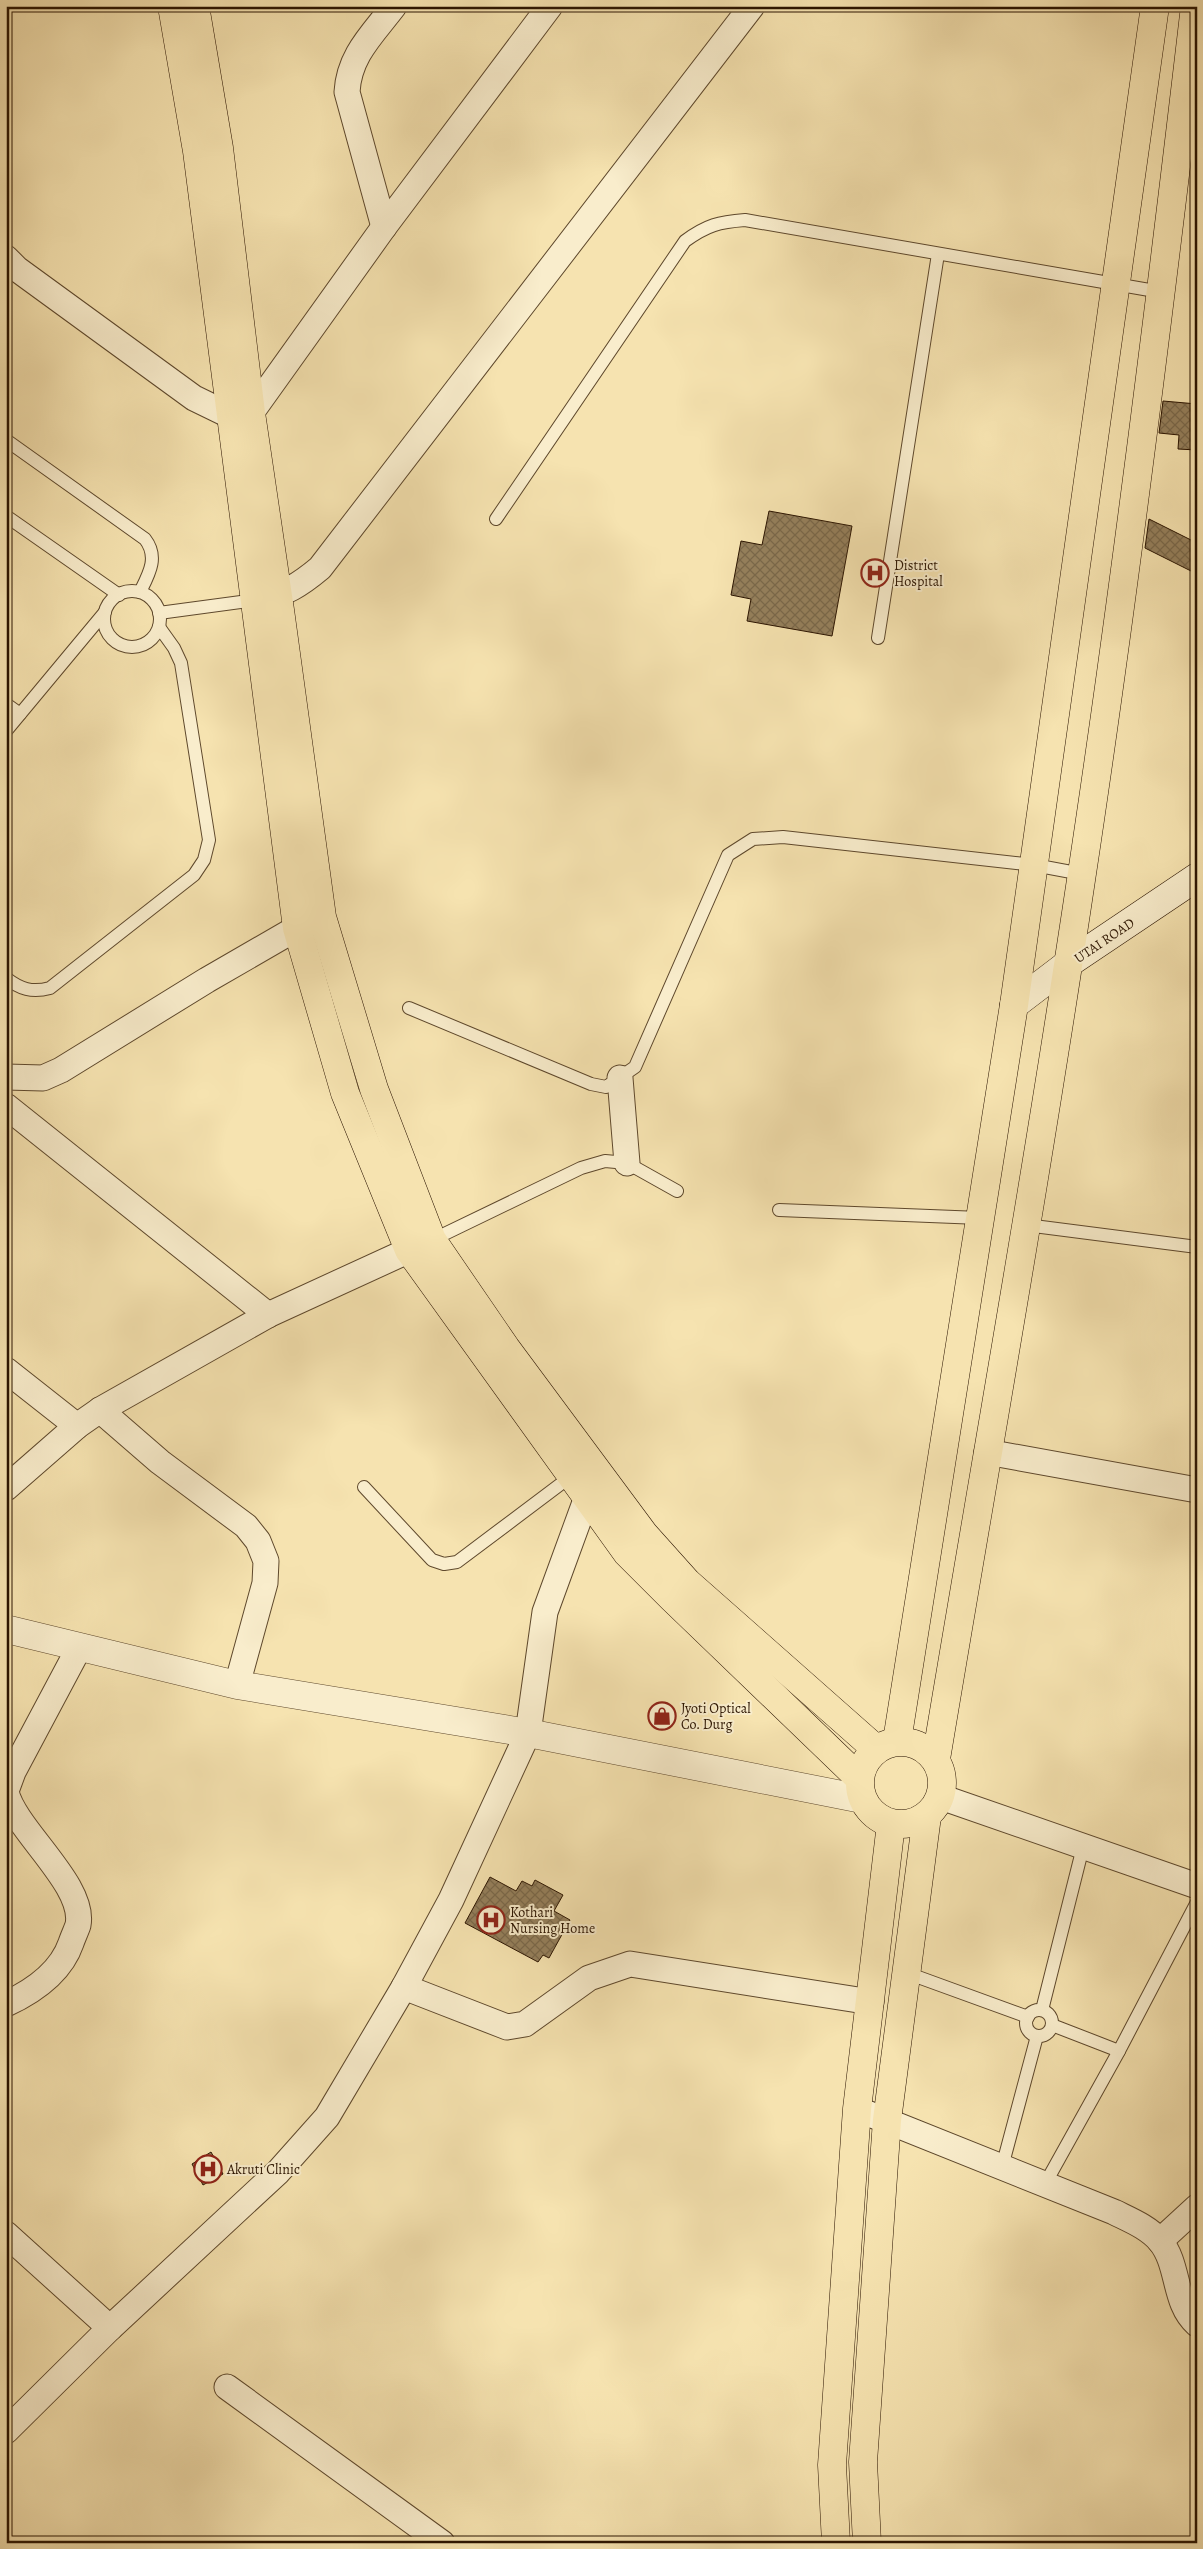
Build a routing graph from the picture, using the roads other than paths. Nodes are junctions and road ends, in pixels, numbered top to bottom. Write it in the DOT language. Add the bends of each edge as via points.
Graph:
graph roads {
  1 [pos="172,6"];
  2 [pos="195,6"];
  3 [pos="394,6"];
  4 [pos="550,6"];
  5 [pos="752,6"];
  6 [pos="1155,6"];
  7 [pos="1195,6"];
  8 [pos="384,226"];
  9 [pos="938,254"];
  10 [pos="6,258"];
  11 [pos="1116,286"];
  12 [pos="1161,292"];
  13 [pos="241,414"];
  14 [pos="6,440"];
  15 [pos="6,516"];
  16 [pos="496,519"];
  17 [pos="140,592"];
  18 [pos="119,595"];
  19 [pos="267,598"];
  20 [pos="105,612"];
  21 [pos="159,613"];
  22 [pos="159,627"];
  23 [pos="878,638"];
  24 [pos="6,704"];
  25 [pos="20,714"];
  26 [pos="6,731"];
  27 [pos="1034,865"];
  28 [pos="1082,874"];
  29 [pos="1197,878"];
  30 [pos="322,917"];
  31 [pos="297,928"];
  32 [pos="1068,963"];
  33 [pos="6,978"];
  34 [pos="1014,1005"];
  35 [pos="409,1008"];
  36 [pos="6,1077"];
  37 [pos="620,1078"];
  38 [pos="6,1106"];
  39 [pos="627,1163"];
  40 [pos="677,1190"];
  41 [pos="779,1210"];
  42 [pos="980,1218"];
  43 [pos="1026,1225"];
  44 [pos="420,1245"];
  45 [pos="1197,1247"];
  46 [pos="268,1315"];
  47 [pos="6,1370"];
  48 [pos="100,1410"];
  49 [pos="77,1426"];
  50 [pos="987,1452"];
  51 [pos="583,1479"];
  52 [pos="364,1487"];
  53 [pos="6,1488"];
  54 [pos="1197,1490"];
  55 [pos="6,1630"];
  56 [pos="79,1648"];
  57 [pos="237,1685"];
  58 [pos="528,1733"];
  59 [pos="886,1745"];
  60 [pos="936,1759"];
  61 [pos="861,1788"];
  62 [pos="6,1791"];
  63 [pos="934,1807"];
  64 [pos="891,1824"];
  65 [pos="1083,1847"];
  66 [pos="1197,1886"];
  67 [pos="1197,1902"];
  68 [pos="907,1973"];
  69 [pos="404,1987"];
  70 [pos="871,2002"];
  71 [pos="6,2004"];
  72 [pos="1042,2010"];
  73 [pos="1028,2017"];
  74 [pos="1052,2025"];
  75 [pos="1037,2036"];
  76 [pos="1119,2052"];
  77 [pos="857,2109"];
  78 [pos="887,2120"];
  79 [pos="1002,2167"];
  80 [pos="1045,2184"];
  81 [pos="1197,2206"];
  82 [pos="6,2234"];
  83 [pos="1160,2241"];
  84 [pos="1197,2324"];
  85 [pos="110,2328"];
  86 [pos="227,2387"];
  87 [pos="6,2431"];
  88 [pos="863,2462"];
  89 [pos="832,2466"];
  90 [pos="436,2541"];
  91 [pos="836,2543"];
  92 [pos="867,2543"];
  1 -- 13 [label="main road"];
  2 -- 13 [label="main road" via="219,148"];
  3 -- 8 [label="street" via="353,61 348,84"];
  4 -- 8 [label="street"];
  5 -- 19 [label="street" via="320,568 299,585"];
  6 -- 11 [label="main road"];
  7 -- 12 [label="main road"];
  8 -- 13 [label="street"];
  9 -- 11 [label="lane"];
  9 -- 16 [label="lane" via="745,220 703,228 685,241"];
  9 -- 23 [label="lane"];
  10 -- 13 [label="street" via="194,398"];
  11 -- 12 [label="lane"];
  11 -- 27 [label="main road"];
  12 -- 28 [label="main road"];
  13 -- 19 [label="main road"];
  14 -- 17 [label="lane" via="145,539 152,547 153,565"];
  15 -- 18 [label="lane"];
  17 -- 18 [label="lane"];
  17 -- 21 [label="lane" via="152,600"];
  18 -- 20 [label="lane" via="112,599"];
  19 -- 21 [label="lane"];
  19 -- 30 [label="main road"];
  19 -- 31 [label="main road"];
  20 -- 22 [label="lane" via="104,624 109,636 118,644 142,646 153,638"];
  20 -- 25 [label="lane"];
  21 -- 22 [label="lane"];
  22 -- 33 [label="lane" via="181,664 209,840 204,860 194,875 50,988 37,992 24,989"];
  24 -- 25 [label="lane"];
  25 -- 26 [label="lane"];
  27 -- 28 [label="lane"];
  27 -- 34 [label="main road"];
  27 -- 37 [label="lane" via="783,837 753,839 728,855 635,1067"];
  28 -- 32 [label="main road"];
  29 -- 32 [label="street, UTAI ROAD"];
  30 -- 31 [label="street"];
  30 -- 44 [label="main road"];
  31 -- 36 [label="street" via="61,1070 43,1078"];
  31 -- 44 [label="main road" via="345,1093"];
  32 -- 34 [label="street, UTAI ROAD"];
  32 -- 43 [label="main road"];
  34 -- 42 [label="main road"];
  35 -- 37 [label="lane" via="591,1084 606,1087"];
  37 -- 39 [label="street"];
  38 -- 46 [label="street"];
  39 -- 40 [label="lane"];
  39 -- 44 [label="lane" via="605,1161 581,1168"];
  41 -- 42 [label="lane"];
  42 -- 59 [label="main road"];
  43 -- 45 [label="lane"];
  43 -- 50 [label="main road"];
  44 -- 46 [label="street"];
  44 -- 51 [label="main road"];
  46 -- 48 [label="street"];
  47 -- 49 [label="street"];
  48 -- 49 [label="street"];
  48 -- 57 [label="street" via="160,1462 246,1526 258,1541 266,1561 265,1583"];
  49 -- 53 [label="street"];
  50 -- 54 [label="street"];
  50 -- 60 [label="main road"];
  51 -- 52 [label="lane" via="457,1562 444,1564 432,1560"];
  51 -- 58 [label="street" via="545,1612"];
  51 -- 59 [label="main road" via="644,1534 688,1582"];
  51 -- 61 [label="main road" via="627,1552"];
  55 -- 56 [label="street"];
  56 -- 57 [label="street"];
  56 -- 62 [label="street" via="12,1772"];
  57 -- 58 [label="street"];
  58 -- 61 [label="street"];
  58 -- 69 [label="street" via="451,1900"];
  59 -- 60 [label="main road" via="918,1745"];
  59 -- 61 [label="main road" via="865,1762"];
  60 -- 63 [label="main road" via="943,1777"];
  61 -- 64 [label="main road" via="874,1815"];
  62 -- 71 [label="street" via="11,1808 50,1858 74,1899 78,1924 59,1967"];
  63 -- 64 [label="main road" via="910,1824"];
  63 -- 65 [label="street"];
  63 -- 68 [label="main road"];
  64 -- 70 [label="main road"];
  65 -- 66 [label="street"];
  65 -- 72 [label="lane"];
  67 -- 76 [label="lane"];
  68 -- 73 [label="lane"];
  68 -- 78 [label="main road"];
  69 -- 70 [label="street" via="507,2027 525,2024 589,1978 630,1964"];
  69 -- 85 [label="street" via="327,2117 278,2172"];
  70 -- 77 [label="main road"];
  72 -- 73 [label="lane"];
  72 -- 74 [label="lane" via="1052,2019"];
  73 -- 75 [label="lane" via="1027,2029"];
  74 -- 75 [label="lane" via="1044,2035"];
  74 -- 76 [label="lane"];
  75 -- 79 [label="lane"];
  76 -- 80 [label="lane"];
  77 -- 78 [label="street"];
  77 -- 89 [label="main road"];
  78 -- 79 [label="street"];
  78 -- 88 [label="main road"];
  79 -- 80 [label="street"];
  80 -- 83 [label="street" via="1114,2212 1144,2227"];
  81 -- 83 [label="street"];
  82 -- 85 [label="street"];
  83 -- 84 [label="street" via="1170,2257 1183,2304"];
  85 -- 87 [label="street"];
  86 -- 90 [label="street"];
  88 -- 89 [label="main road"];
  88 -- 92 [label="main road"];
  89 -- 91 [label="main road"];
}
